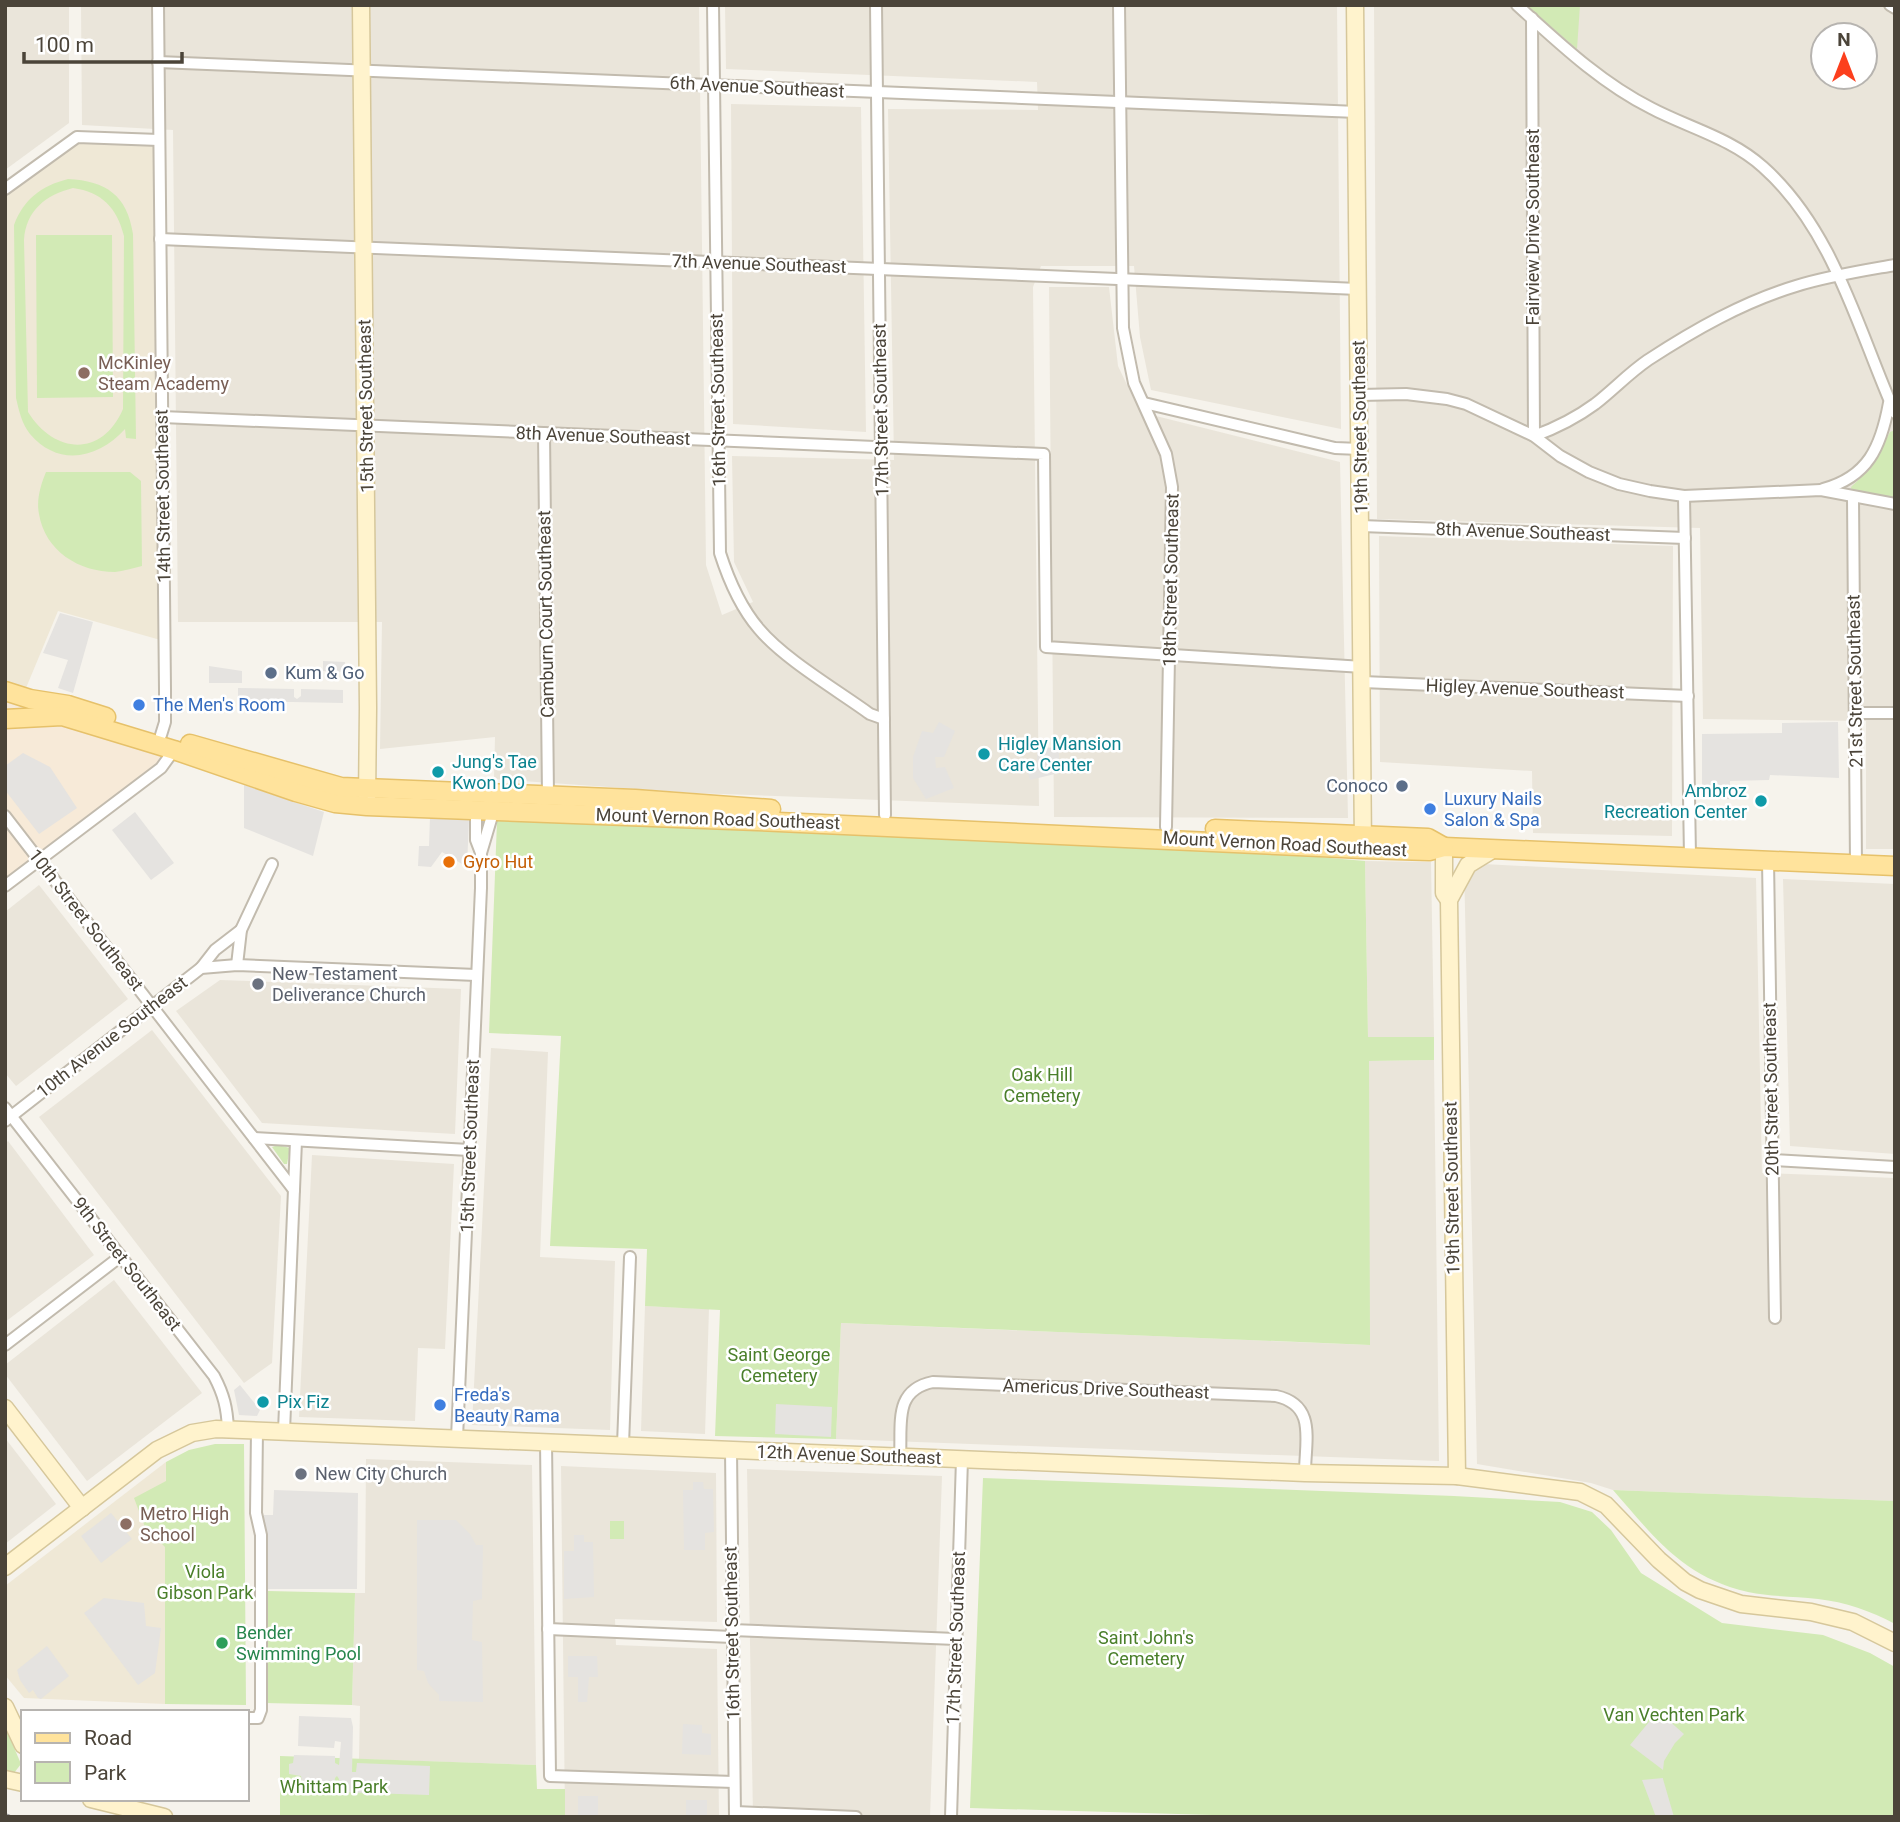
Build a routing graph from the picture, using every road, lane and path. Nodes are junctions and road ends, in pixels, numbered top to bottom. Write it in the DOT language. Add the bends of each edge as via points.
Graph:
graph roads {
  1 [pos="158,5"];
  2 [pos="361,5"];
  3 [pos="713,5"];
  4 [pos="876,5"];
  5 [pos="1119,5"];
  6 [pos="1355,5"];
  7 [pos="1517,5"];
  8 [pos="1890,5"];
  9 [pos="1895,8"];
  10 [pos="1532,18"];
  11 [pos="158,62"];
  12 [pos="362,71"];
  13 [pos="715,85"];
  14 [pos="877,92"];
  15 [pos="1120,102"];
  16 [pos="1357,112"];
  17 [pos="159,140"];
  18 [pos="5,189"];
  19 [pos="160,240"];
  20 [pos="364,248"];
  21 [pos="716,262"];
  22 [pos="1895,265"];
  23 [pos="880,270"];
  24 [pos="1838,275"];
  25 [pos="1122,278"];
  26 [pos="1358,289"];
  27 [pos="1360,395"];
  28 [pos="1890,402"];
  29 [pos="1144,403"];
  30 [pos="1895,413"];
  31 [pos="162,417"];
  32 [pos="366,426"];
  33 [pos="544,433"];
  34 [pos="1534,436"];
  35 [pos="719,441"];
  36 [pos="882,447"];
  37 [pos="1360,449"];
  38 [pos="1821,490"];
  39 [pos="1684,496"];
  40 [pos="1853,498"];
  41 [pos="1895,504"];
  42 [pos="1361,526"];
  43 [pos="1685,538"];
  44 [pos="1046,647"];
  45 [pos="1170,656"];
  46 [pos="1363,675"];
  47 [pos="9,693"];
  48 [pos="1688,696"];
  49 [pos="1856,713"];
  50 [pos="1895,713"];
  51 [pos="5,719"];
  52 [pos="884,719"];
  53 [pos="162,735"];
  54 [pos="174,750"];
  55 [pos="548,795"];
  56 [pos="367,797"];
  57 [pos="590,797"];
  58 [pos="476,810"];
  59 [pos="496,811"];
  60 [pos="886,815"];
  61 [pos="5,816"];
  62 [pos="1166,827"];
  63 [pos="1363,843"];
  64 [pos="1444,847"];
  65 [pos="1494,849"];
  66 [pos="481,853"];
  67 [pos="1690,856"];
  68 [pos="40,860"];
  69 [pos="1768,860"];
  70 [pos="272,864"];
  71 [pos="1856,865"];
  72 [pos="1895,866"];
  73 [pos="5,886"];
  74 [pos="1449,900"];
  75 [pos="241,930"];
  76 [pos="237,965"];
  77 [pos="201,968"];
  78 [pos="477,975"];
  79 [pos="152,1005"];
  80 [pos="7,1115"];
  81 [pos="254,1139"];
  82 [pos="296,1141"];
  83 [pos="469,1150"];
  84 [pos="1773,1160"];
  85 [pos="1895,1167"];
  86 [pos="294,1190"];
  87 [pos="121,1256"];
  88 [pos="629,1257"];
  89 [pos="1775,1318"];
  90 [pos="5,1345"];
  91 [pos="5,1408"];
  92 [pos="228,1429"];
  93 [pos="257,1430"];
  94 [pos="284,1431"];
  95 [pos="457,1438"];
  96 [pos="546,1442"];
  97 [pos="623,1445"];
  98 [pos="731,1450"];
  99 [pos="900,1457"];
  100 [pos="962,1459"];
  101 [pos="1305,1473"];
  102 [pos="1457,1476"];
  103 [pos="82,1508"];
  104 [pos="5,1567"];
  105 [pos="548,1629"];
  106 [pos="732,1633"];
  107 [pos="956,1639"];
  108 [pos="1895,1643"];
  109 [pos="12,1711"];
  110 [pos="252,1718"];
  111 [pos="21,1739"];
  112 [pos="734,1782"];
  113 [pos="99,1801"];
  114 [pos="735,1814"];
  115 [pos="164,1817"];
  116 [pos="856,1817"];
  117 [pos="951,1817"];
  1 -- 11 [label="street, 14th Street Southeast"];
  2 -- 12 [label="main road, 15th Street Southeast"];
  3 -- 13 [label="street, 16th Street Southeast"];
  4 -- 14 [label="street, 17th Street Southeast"];
  5 -- 15 [label="street, 18th Street Southeast"];
  6 -- 16 [label="main road, 19th Street Southeast"];
  7 -- 10 [label="street"];
  8 -- 9 [label="street"];
  10 -- 24 [label="street" via="1614,87 1651,109 1734,145 1763,166 1799,208"];
  10 -- 34 [label="street, Fairview Drive Southeast"];
  11 -- 12 [label="street, 6th Avenue Southeast"];
  11 -- 17 [label="street, 14th Street Southeast"];
  12 -- 13 [label="street, 6th Avenue Southeast"];
  12 -- 20 [label="main road, 15th Street Southeast"];
  13 -- 14 [label="street, 6th Avenue Southeast"];
  13 -- 21 [label="street, 16th Street Southeast"];
  14 -- 15 [label="street, 6th Avenue Southeast"];
  14 -- 23 [label="street, 17th Street Southeast"];
  15 -- 16 [label="street, 6th Avenue Southeast"];
  15 -- 25 [label="street, 18th Street Southeast"];
  16 -- 26 [label="main road, 19th Street Southeast"];
  17 -- 18 [label="street" via="77,137"];
  17 -- 19 [label="street, 14th Street Southeast"];
  19 -- 20 [label="street, 7th Avenue Southeast"];
  19 -- 31 [label="street, 14th Street Southeast"];
  20 -- 21 [label="street, 7th Avenue Southeast"];
  20 -- 32 [label="main road, 15th Street Southeast"];
  21 -- 23 [label="street, 7th Avenue Southeast"];
  21 -- 35 [label="street, 16th Street Southeast"];
  22 -- 24 [label="street"];
  23 -- 25 [label="street, 7th Avenue Southeast"];
  23 -- 36 [label="street, 17th Street Southeast"];
  24 -- 28 [label="street"];
  24 -- 34 [label="street" via="1746,304 1646,361 1560,426"];
  25 -- 26 [label="street, 7th Avenue Southeast"];
  25 -- 29 [label="street, 18th Street Southeast" via="1123,328 1134,383"];
  26 -- 27 [label="main road, 19th Street Southeast"];
  27 -- 34 [label="street" via="1447,399"];
  27 -- 37 [label="main road, 19th Street Southeast"];
  28 -- 30 [label="street"];
  28 -- 38 [label="street" via="1885,430 1861,471 1843,484"];
  29 -- 37 [label="street" via="1335,448"];
  29 -- 45 [label="street, 18th Street Southeast" via="1166,454 1172,487"];
  31 -- 32 [label="street, 8th Avenue Southeast"];
  31 -- 53 [label="street, 14th Street Southeast"];
  32 -- 33 [label="street, 8th Avenue Southeast"];
  32 -- 56 [label="main road, 15th Street Southeast"];
  33 -- 35 [label="street, 8th Avenue Southeast"];
  33 -- 55 [label="street, Camburn Court Southeast"];
  34 -- 39 [label="street" via="1560,456 1619,484"];
  35 -- 36 [label="street, 8th Avenue Southeast"];
  35 -- 52 [label="street, 16th Street Southeast" via="720,553 725,571 758,628 777,647"];
  36 -- 44 [label="street, 8th Avenue Southeast" via="1044,454"];
  36 -- 52 [label="street, 17th Street Southeast"];
  37 -- 42 [label="main road, 19th Street Southeast"];
  38 -- 39 [label="street"];
  38 -- 40 [label="street"];
  39 -- 43 [label="street"];
  40 -- 41 [label="street"];
  40 -- 49 [label="street, 21st Street Southeast"];
  42 -- 43 [label="street, 8th Avenue Southeast"];
  42 -- 46 [label="main road, 19th Street Southeast"];
  43 -- 48 [label="street"];
  44 -- 45 [label="street, Higley Avenue Southeast"];
  45 -- 46 [label="street, Higley Avenue Southeast"];
  45 -- 62 [label="street, 18th Street Southeast"];
  46 -- 48 [label="street, Higley Avenue Southeast"];
  46 -- 63 [label="main road, 19th Street Southeast"];
  47 -- 53 [label="main road, Mount Vernon Road Southeast" via="68,705"];
  48 -- 67 [label="street"];
  49 -- 50 [label="street"];
  49 -- 71 [label="street, 21st Street Southeast"];
  51 -- 54 [label="main road, Mount Vernon Road Southeast" via="62,716"];
  52 -- 60 [label="street, 17th Street Southeast"];
  53 -- 56 [label="main road, Mount Vernon Road Southeast"];
  54 -- 56 [label="main road, Mount Vernon Road Southeast" via="335,803"];
  54 -- 68 [label="street" via="162,768"];
  55 -- 56 [label="main road, Mount Vernon Road Southeast"];
  55 -- 57 [label="main road, Mount Vernon Road Southeast"];
  56 -- 58 [label="main road, Mount Vernon Road Southeast"];
  57 -- 58 [label="main road" via="552,805 495,804"];
  57 -- 60 [label="main road, Mount Vernon Road Southeast"];
  58 -- 59 [label="main road, Mount Vernon Road Southeast"];
  58 -- 66 [label="street, 15th Street Southeast"];
  59 -- 63 [label="main road, Mount Vernon Road Southeast"];
  59 -- 66 [label="street, 15th Street Southeast"];
  60 -- 62 [label="main road, Mount Vernon Road Southeast"];
  61 -- 68 [label="street, 10th Street Southeast"];
  62 -- 63 [label="main road, Mount Vernon Road Southeast"];
  63 -- 64 [label="main road, Mount Vernon Road Southeast" via="1428,838"];
  64 -- 65 [label="main road, Mount Vernon Road Southeast"];
  64 -- 74 [label="main road, 19th Street Southeast" via="1444,893"];
  65 -- 67 [label="main road, Mount Vernon Road Southeast"];
  65 -- 74 [label="main road, 19th Street Southeast" via="1468,865"];
  66 -- 78 [label="street, 15th Street Southeast"];
  67 -- 69 [label="main road, Mount Vernon Road Southeast"];
  68 -- 73 [label="street"];
  68 -- 79 [label="street, 10th Street Southeast"];
  69 -- 71 [label="main road, Mount Vernon Road Southeast"];
  69 -- 84 [label="street, 20th Street Southeast"];
  70 -- 75 [label="street"];
  71 -- 72 [label="main road, Mount Vernon Road Southeast"];
  74 -- 102 [label="main road, 19th Street Southeast"];
  75 -- 76 [label="street"];
  75 -- 77 [label="street"];
  76 -- 77 [label="street, 10th Avenue Southeast"];
  76 -- 78 [label="street, 10th Avenue Southeast"];
  77 -- 79 [label="street, 10th Avenue Southeast"];
  78 -- 83 [label="street, 15th Street Southeast"];
  79 -- 80 [label="street, 10th Avenue Southeast"];
  79 -- 81 [label="street, 10th Street Southeast"];
  80 -- 87 [label="street, 9th Street Southeast"];
  81 -- 82 [label="street"];
  81 -- 86 [label="street, 10th Street Southeast"];
  82 -- 83 [label="street"];
  82 -- 86 [label="street"];
  83 -- 95 [label="street, 15th Street Southeast"];
  84 -- 85 [label="street"];
  84 -- 89 [label="street, 20th Street Southeast"];
  86 -- 94 [label="street"];
  87 -- 90 [label="street"];
  87 -- 92 [label="street, 9th Street Southeast" via="214,1376 227,1405"];
  88 -- 97 [label="street"];
  91 -- 103 [label="main road"];
  92 -- 93 [label="main road, 12th Avenue Southeast"];
  92 -- 103 [label="main road, 12th Avenue Southeast" via="203,1430 168,1443"];
  93 -- 94 [label="main road, 12th Avenue Southeast"];
  93 -- 110 [label="street" via="261,1710"];
  94 -- 95 [label="main road, 12th Avenue Southeast"];
  95 -- 96 [label="main road, 12th Avenue Southeast"];
  96 -- 97 [label="main road, 12th Avenue Southeast"];
  96 -- 105 [label="street"];
  97 -- 98 [label="main road, 12th Avenue Southeast"];
  98 -- 99 [label="main road, 12th Avenue Southeast"];
  98 -- 106 [label="street, 16th Street Southeast"];
  99 -- 100 [label="main road, 12th Avenue Southeast"];
  99 -- 101 [label="street, Americus Drive Southeast" via="907,1395 917,1385 933,1382 1290,1399 1306,1419"];
  100 -- 101 [label="main road, 12th Avenue Southeast"];
  100 -- 107 [label="street, 17th Street Southeast"];
  101 -- 102 [label="main road, 12th Avenue Southeast"];
  102 -- 108 [label="main road, 12th Avenue Southeast" via="1567,1489 1595,1498 1617,1513 1665,1566 1700,1590 1741,1604 1853,1622"];
  103 -- 104 [label="main road, 12th Avenue Southeast"];
  105 -- 106 [label="street"];
  105 -- 112 [label="street" via="550,1776"];
  106 -- 107 [label="street"];
  106 -- 112 [label="street, 16th Street Southeast"];
  107 -- 117 [label="street, 17th Street Southeast"];
  109 -- 111 [label="main road"];
  112 -- 114 [label="street, 16th Street Southeast"];
  113 -- 115 [label="main road"];
  114 -- 116 [label="street"];
}
